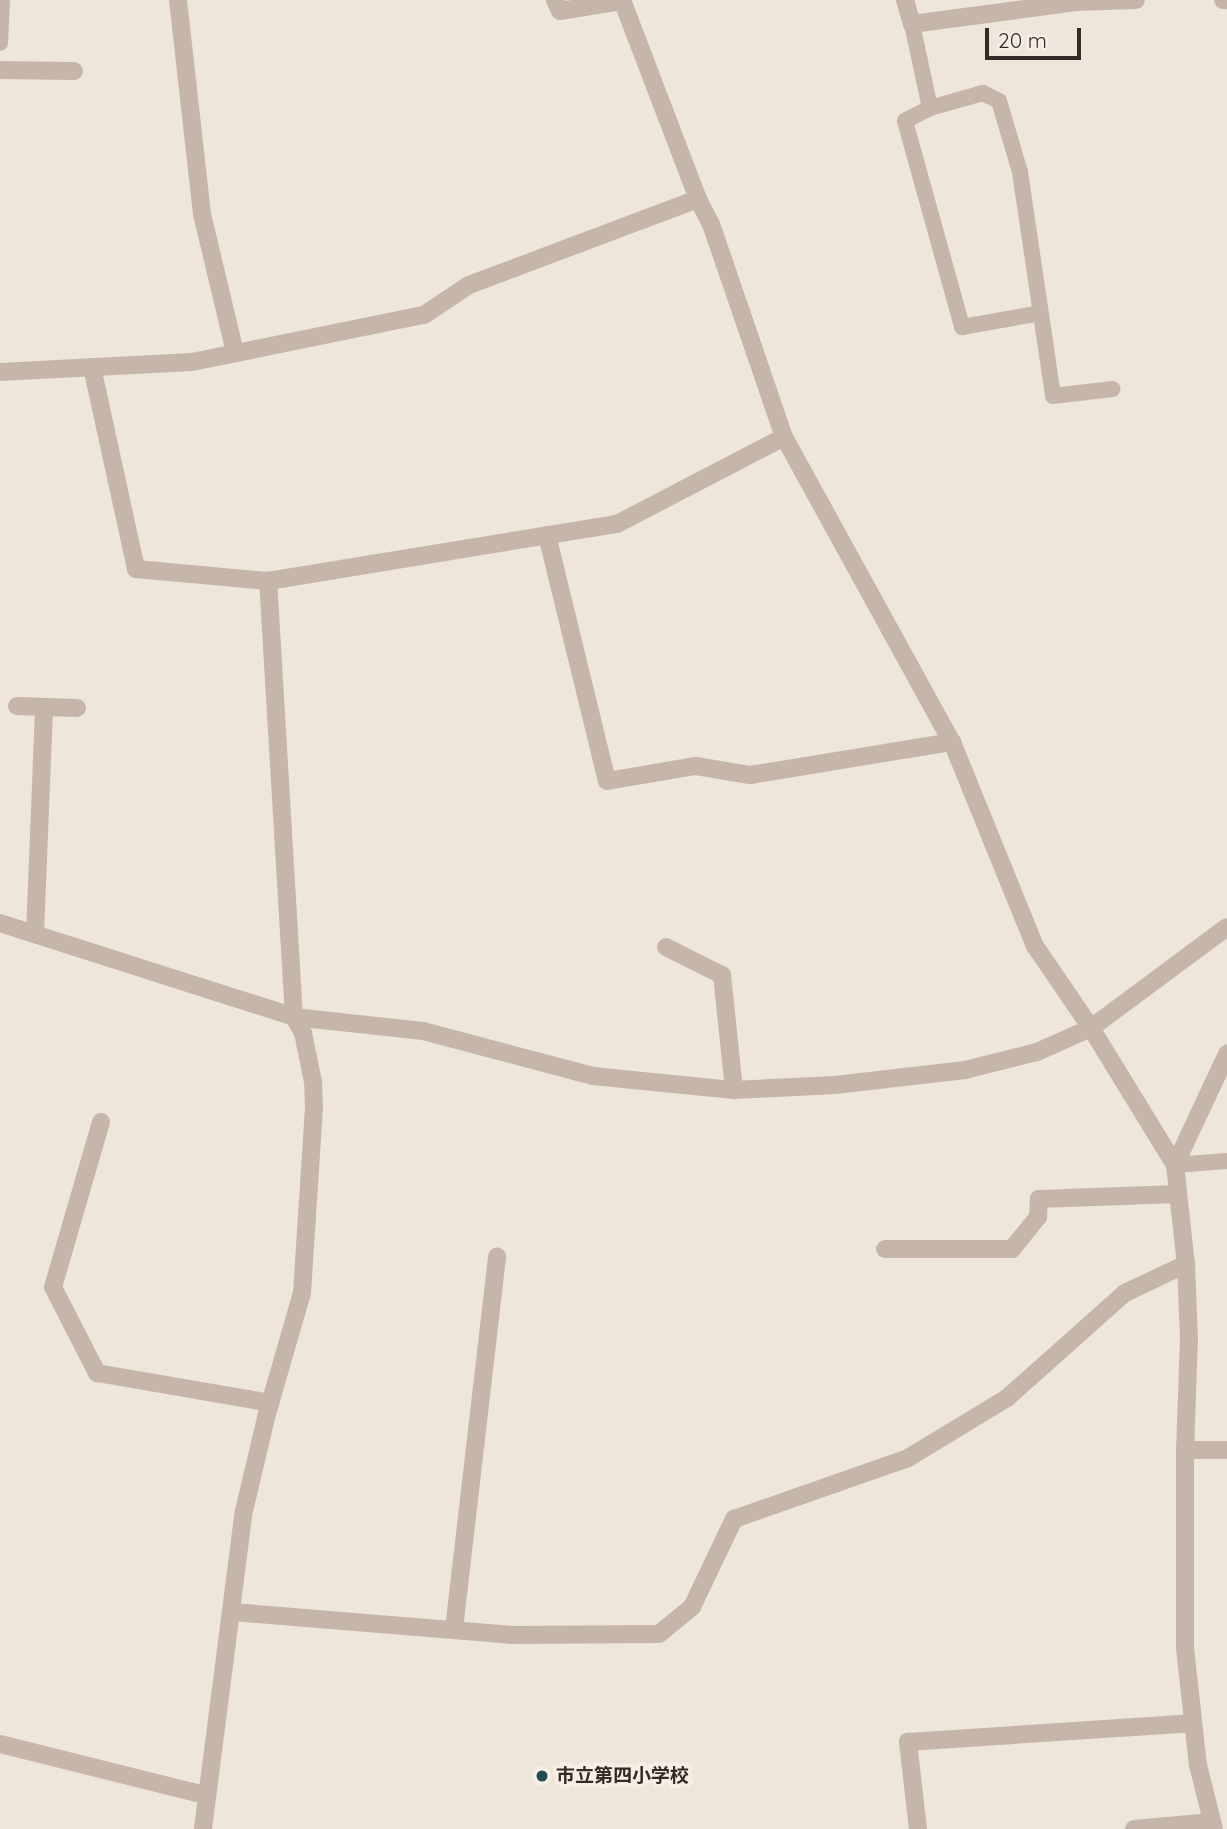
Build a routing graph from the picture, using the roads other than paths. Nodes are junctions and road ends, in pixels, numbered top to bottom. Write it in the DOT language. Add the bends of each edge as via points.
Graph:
graph roads {
  1 [pos="2,0"];
  2 [pos="178,0"];
  3 [pos="555,0"];
  4 [pos="622,0"];
  5 [pos="905,0"];
  6 [pos="1136,0"];
  7 [pos="912,24"];
  8 [pos="0,43"];
  9 [pos="0,70"];
  10 [pos="74,71"];
  11 [pos="930,108"];
  12 [pos="698,199"];
  13 [pos="1041,313"];
  14 [pos="234,352"];
  15 [pos="92,367"];
  16 [pos="0,372"];
  17 [pos="1113,389"];
  18 [pos="784,437"];
  19 [pos="547,536"];
  20 [pos="268,581"];
  21 [pos="17,706"];
  22 [pos="44,707"];
  23 [pos="77,708"];
  24 [pos="952,742"];
  25 [pos="0,923"];
  26 [pos="1227,928"];
  27 [pos="34,934"];
  28 [pos="666,947"];
  29 [pos="294,1017"];
  30 [pos="1091,1028"];
  31 [pos="1227,1054"];
  32 [pos="734,1090"];
  33 [pos="101,1122"];
  34 [pos="1227,1161"];
  35 [pos="1175,1165"];
  36 [pos="1178,1194"];
  37 [pos="885,1249"];
  38 [pos="497,1256"];
  39 [pos="1186,1264"];
  40 [pos="270,1403"];
  41 [pos="1185,1450"];
  42 [pos="1227,1450"];
  43 [pos="233,1612"];
  44 [pos="454,1629"];
  45 [pos="1191,1723"];
  46 [pos="0,1745"];
  47 [pos="205,1795"];
  48 [pos="1213,1826"];
  49 [pos="203,1829"];
  50 [pos="918,1829"];
  51 [pos="1134,1829"];
  1 -- 8 [label="lane"];
  2 -- 14 [label="street" via="202,214"];
  3 -- 4 [label="street" via="560,11"];
  4 -- 12 [label="street"];
  5 -- 7 [label="street"];
  6 -- 7 [label="street" via="1076,2"];
  7 -- 11 [label="lane"];
  9 -- 10 [label="street"];
  11 -- 13 [label="lane" via="983,93 999,101 1020,172"];
  11 -- 13 [label="lane" via="905,121 962,327"];
  12 -- 14 [label="street" via="469,285 425,315"];
  12 -- 18 [label="street" via="711,224"];
  13 -- 17 [label="lane" via="1053,396"];
  14 -- 15 [label="street" via="192,362"];
  15 -- 16 [label="street"];
  15 -- 20 [label="street" via="136,569"];
  18 -- 19 [label="street" via="617,524"];
  18 -- 24 [label="street"];
  19 -- 20 [label="street"];
  19 -- 24 [label="street" via="607,781 696,766 750,775"];
  20 -- 29 [label="street"];
  21 -- 22 [label="street"];
  22 -- 23 [label="street"];
  22 -- 27 [label="street"];
  24 -- 30 [label="street" via="1035,946"];
  25 -- 27 [label="street"];
  26 -- 30 [label="street"];
  27 -- 29 [label="street"];
  28 -- 32 [label="street" via="722,975"];
  29 -- 32 [label="street" via="423,1031 593,1076"];
  29 -- 40 [label="street" via="303,1033 314,1107 302,1293"];
  30 -- 32 [label="street" via="1037,1052 965,1070 835,1085"];
  30 -- 35 [label="street"];
  31 -- 35 [label="street"];
  33 -- 40 [label="street" via="53,1287 97,1373"];
  34 -- 35 [label="lane"];
  35 -- 36 [label="street"];
  36 -- 37 [label="street" via="1040,1199 1038,1217 1012,1249"];
  36 -- 39 [label="street"];
  38 -- 44 [label="street"];
  39 -- 41 [label="street"];
  39 -- 44 [label="street" via="1125,1293 1007,1398 908,1458 733,1519 692,1607 659,1634 512,1635"];
  40 -- 43 [label="street" via="244,1511"];
  41 -- 42 [label="street"];
  41 -- 45 [label="street" via="1185,1648"];
  43 -- 44 [label="street"];
  43 -- 47 [label="street"];
  45 -- 48 [label="street"];
  45 -- 50 [label="street" via="908,1742"];
  46 -- 47 [label="street"];
  47 -- 49 [label="street"];
  48 -- 51 [label="street"];
}
